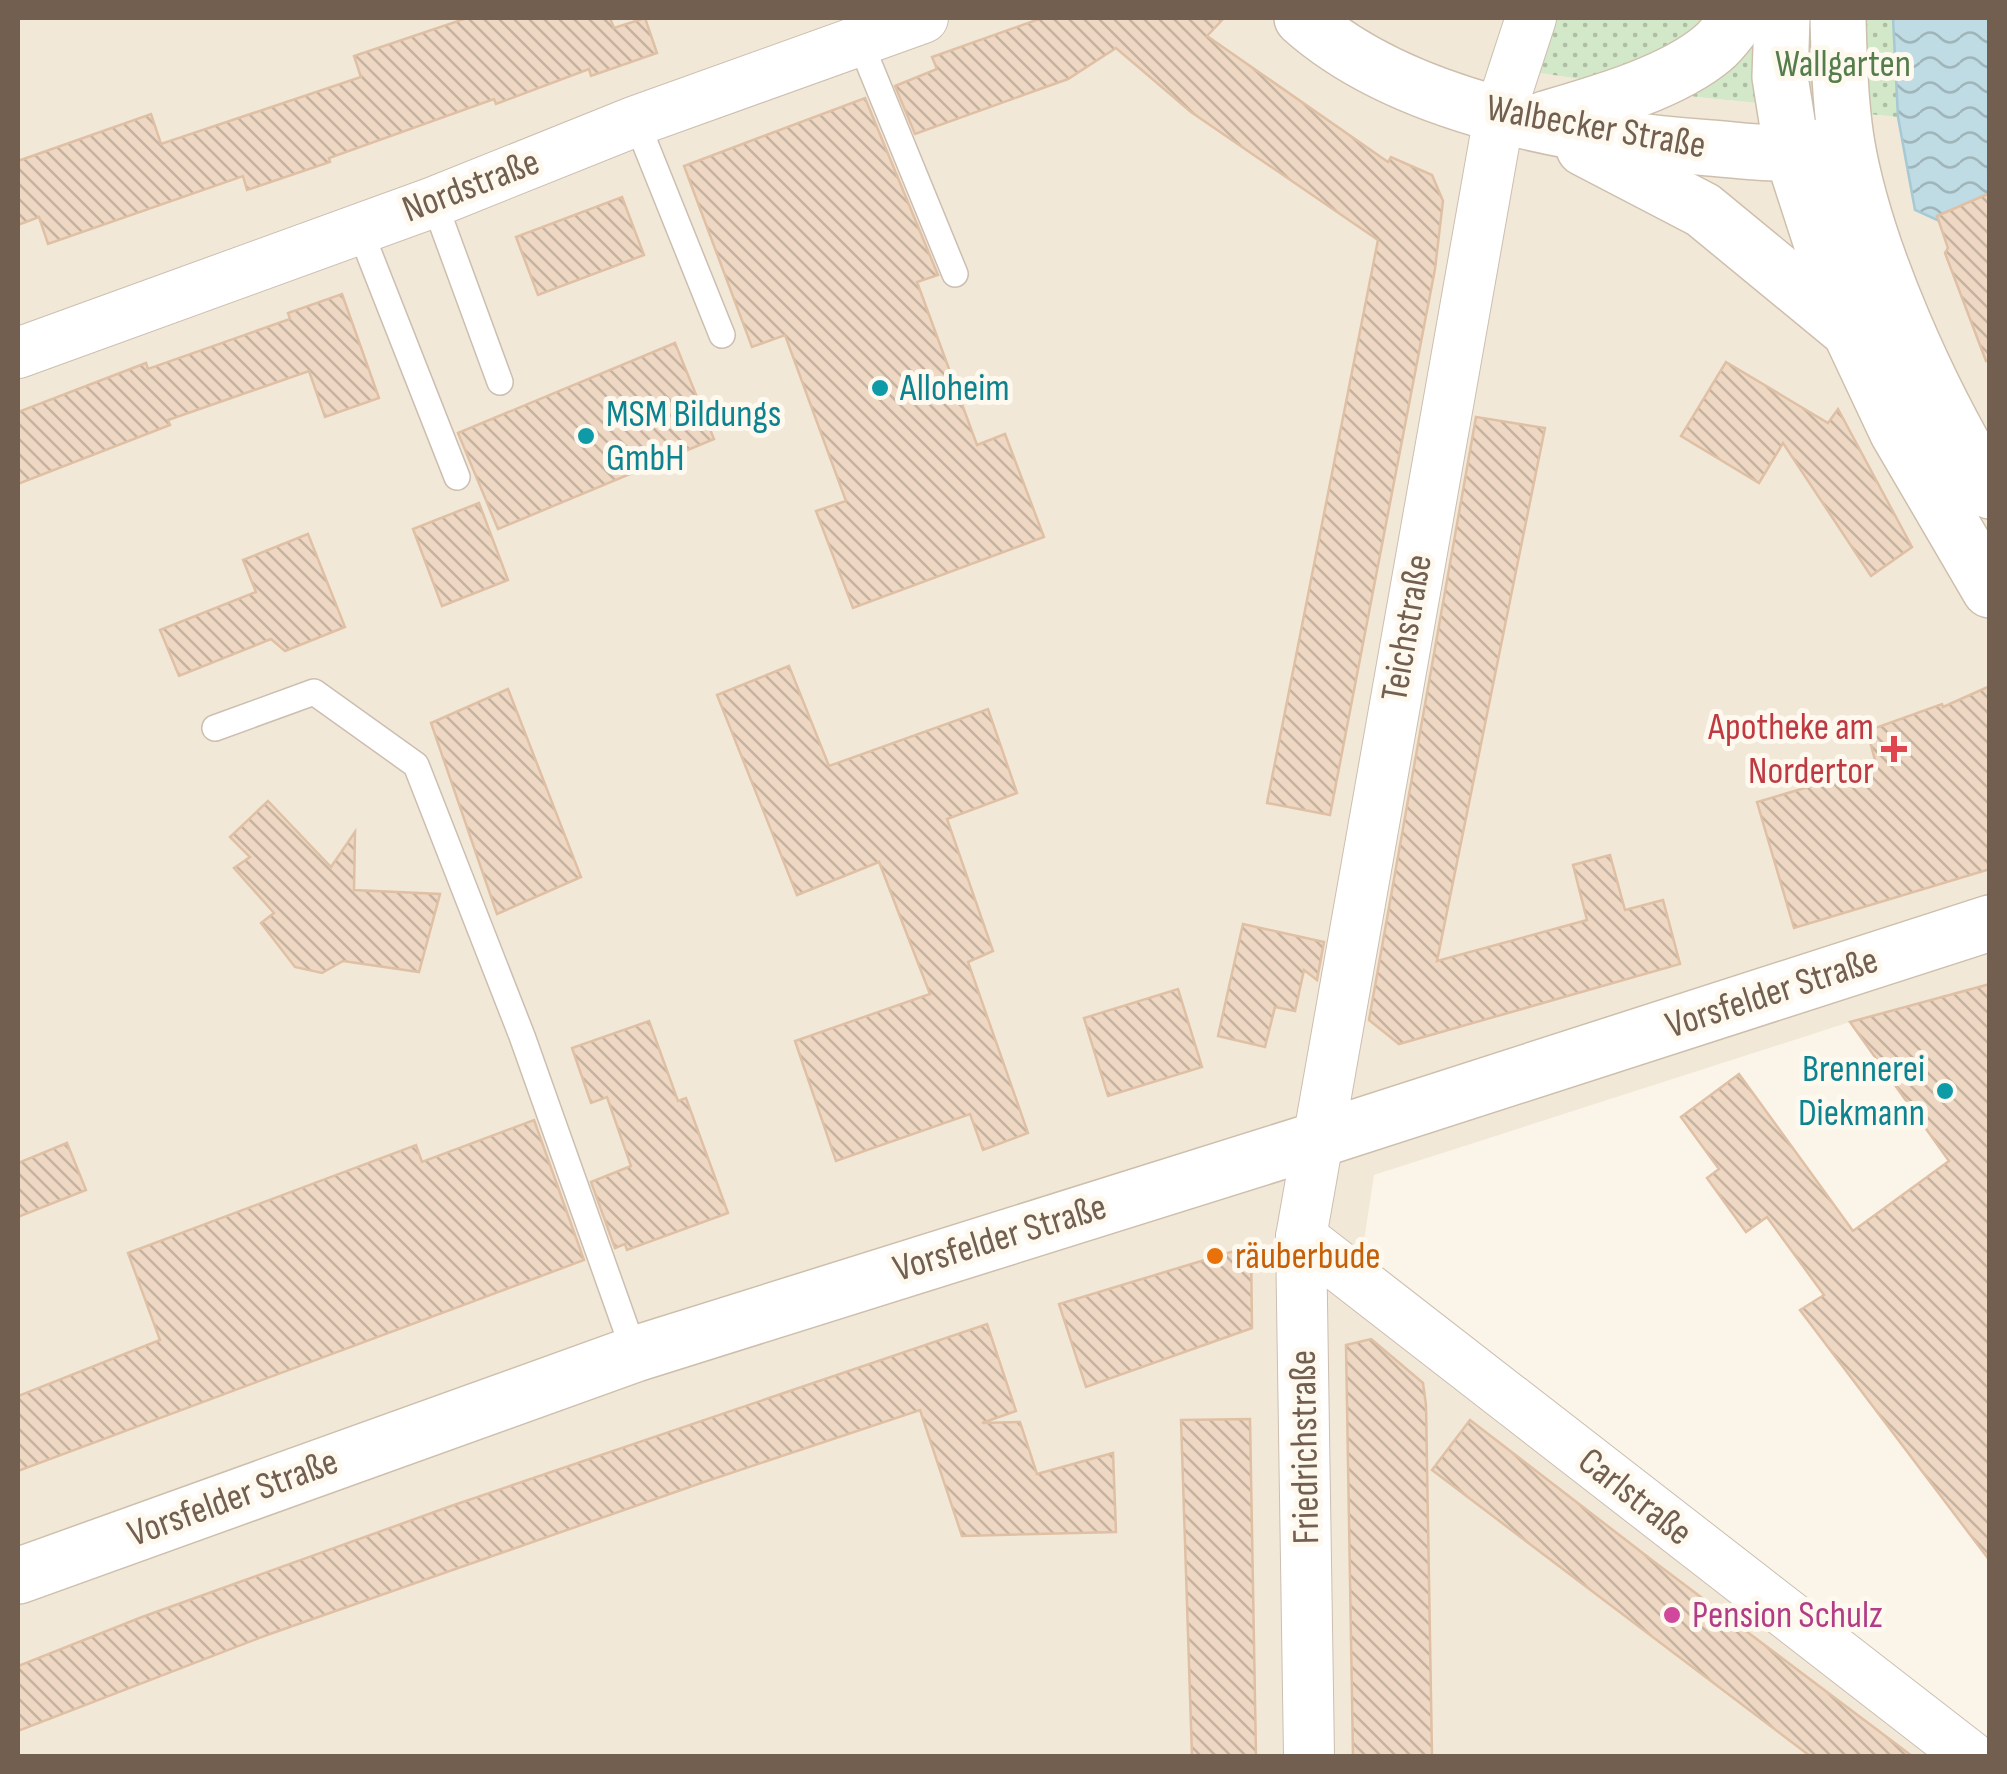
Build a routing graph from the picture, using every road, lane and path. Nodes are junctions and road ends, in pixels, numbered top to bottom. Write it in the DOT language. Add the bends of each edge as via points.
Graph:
graph roads {
  1 [pos="923,18"];
  2 [pos="1302,18"];
  3 [pos="1531,18"];
  4 [pos="1739,18"];
  5 [pos="1782,18"];
  6 [pos="1838,18"];
  7 [pos="860,42"];
  8 [pos="1515,119"];
  9 [pos="636,121"];
  10 [pos="1846,141"];
  11 [pos="1792,152"];
  12 [pos="434,202"];
  13 [pos="359,228"];
  14 [pos="956,274"];
  15 [pos="1850,331"];
  16 [pos="722,335"];
  17 [pos="18,354"];
  18 [pos="500,382"];
  19 [pos="457,477"];
  20 [pos="1990,492"];
  21 [pos="1990,590"];
  22 [pos="215,728"];
  23 [pos="1990,923"];
  24 [pos="1317,1140"];
  25 [pos="1301,1237"];
  26 [pos="635,1354"];
  27 [pos="18,1576"];
  28 [pos="1309,1756"];
  29 [pos="1970,1756"];
  1 -- 7 [label="street, Nordstraße"];
  2 -- 8 [label="main road, Walbecker Straße" via="1367,62"];
  3 -- 8 [label="street, Teichstraße"];
  4 -- 8 [label="main road" via="1714,48 1613,99"];
  5 -- 11 [label="main road" via="1780,78"];
  6 -- 10 [label="main road"];
  7 -- 9 [label="street, Nordstraße"];
  7 -- 14 [label="lane"];
  8 -- 11 [label="main road, Walbecker Straße" via="1668,145"];
  8 -- 15 [label="main road" via="1703,210"];
  8 -- 24 [label="street, Teichstraße"];
  9 -- 12 [label="street, Nordstraße"];
  9 -- 16 [label="lane"];
  10 -- 11 [label="main road, Walbecker Straße"];
  10 -- 20 [label="main road" via="1897,305"];
  11 -- 15 [label="main road"];
  12 -- 13 [label="street, Nordstraße"];
  12 -- 18 [label="lane"];
  13 -- 17 [label="street, Nordstraße"];
  13 -- 19 [label="lane"];
  15 -- 21 [label="main road" via="1897,431"];
  22 -- 26 [label="lane" via="314,692 416,765"];
  23 -- 24 [label="main road, Vorsfelder Straße"];
  24 -- 25 [label="street, Friedrichstraße"];
  24 -- 26 [label="main road, Vorsfelder Straße"];
  25 -- 28 [label="street, Friedrichstraße"];
  25 -- 29 [label="street, Carlstraße"];
  26 -- 27 [label="main road, Vorsfelder Straße"];
}
